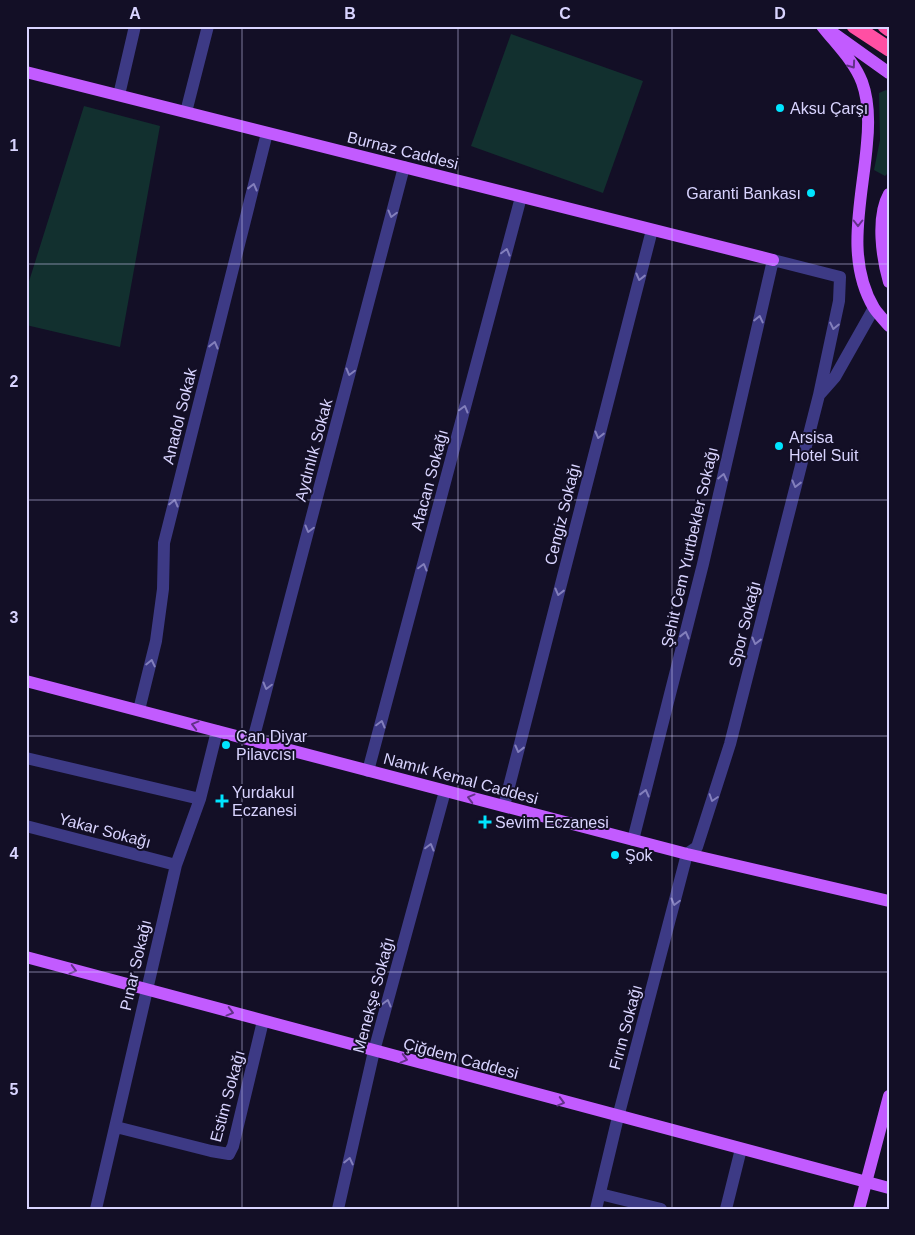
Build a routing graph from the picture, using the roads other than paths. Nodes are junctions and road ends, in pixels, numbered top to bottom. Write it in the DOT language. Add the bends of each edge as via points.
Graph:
graph roads {
  1 [pos="135,26"];
  2 [pos="208,26"];
  3 [pos="823,26"];
  4 [pos="854,26"];
  5 [pos="885,26"];
  6 [pos="889,29"];
  7 [pos="889,49"];
  8 [pos="26,72"];
  9 [pos="889,72"];
  10 [pos="119,95"];
  11 [pos="186,112"];
  12 [pos="267,132"];
  13 [pos="404,167"];
  14 [pos="889,194"];
  15 [pos="521,197"];
  16 [pos="652,230"];
  17 [pos="773,260"];
  18 [pos="889,282"];
  19 [pos="874,308"];
  20 [pos="889,326"];
  21 [pos="819,395"];
  22 [pos="26,681"];
  23 [pos="140,710"];
  24 [pos="217,731"];
  25 [pos="253,740"];
  26 [pos="26,758"];
  27 [pos="368,771"];
  28 [pos="445,791"];
  29 [pos="200,799"];
  30 [pos="504,806"];
  31 [pos="26,826"];
  32 [pos="633,840"];
  33 [pos="687,854"];
  34 [pos="176,865"];
  35 [pos="889,901"];
  36 [pos="26,957"];
  37 [pos="146,990"];
  38 [pos="263,1021"];
  39 [pos="374,1051"];
  40 [pos="889,1096"];
  41 [pos="618,1117"];
  42 [pos="116,1127"];
  43 [pos="741,1149"];
  44 [pos="866,1182"];
  45 [pos="889,1188"];
  46 [pos="600,1194"];
  47 [pos="96,1209"];
  48 [pos="338,1209"];
  49 [pos="596,1209"];
  50 [pos="661,1209"];
  51 [pos="726,1209"];
  52 [pos="859,1209"];
  1 -- 10 [label="street"];
  2 -- 11 [label="street"];
  3 -- 9 [label="main road"];
  3 -- 19 [label="main road, one-way" via="863,83 869,122 858,213 858,242 860,266"];
  4 -- 7 [label="highway"];
  5 -- 6 [label="highway"];
  8 -- 10 [label="main road, Burnaz Caddesi"];
  10 -- 11 [label="main road, Burnaz Caddesi"];
  11 -- 12 [label="main road, Burnaz Caddesi"];
  12 -- 13 [label="main road, Burnaz Caddesi"];
  23 -- 12 [label="street, Anadol Sokak, one-way" via="156,641 163,589 164,544"];
  13 -- 15 [label="main road, Burnaz Caddesi"];
  13 -- 25 [label="street, Aydınlık Sokak, one-way"];
  14 -- 18 [label="main road" via="883,214 881,241"];
  15 -- 16 [label="main road, Burnaz Caddesi"];
  27 -- 15 [label="street, Afacan Sokağı, one-way"];
  16 -- 17 [label="main road, Burnaz Caddesi"];
  16 -- 30 [label="street, Cengiz Sokağı, one-way"];
  17 -- 21 [label="street, Spor Sokağı, one-way" via="840,278 839,301"];
  32 -- 17 [label="street, Şehit Cem Yurtbekler Sokağı, one-way" via="703,564"];
  19 -- 20 [label="main road"];
  19 -- 21 [label="street, Spor Sokağı" via="835,378"];
  21 -- 33 [label="street, Spor Sokağı, one-way" via="730,744 697,847"];
  22 -- 23 [label="main road, Namık Kemal Caddesi"];
  24 -- 23 [label="main road, Namık Kemal Caddesi, one-way"];
  24 -- 25 [label="main road, Namık Kemal Caddesi"];
  24 -- 29 [label="street, Pınar Sokağı"];
  25 -- 27 [label="main road, Namık Kemal Caddesi"];
  26 -- 29 [label="street"];
  27 -- 28 [label="main road, Namık Kemal Caddesi"];
  30 -- 28 [label="main road, Namık Kemal Caddesi, one-way"];
  39 -- 28 [label="street, Menekşe Sokağı, one-way"];
  29 -- 34 [label="street, Pınar Sokağı"];
  30 -- 32 [label="main road, Namık Kemal Caddesi"];
  31 -- 34 [label="street, Yakar Sokağı"];
  32 -- 33 [label="main road, Namık Kemal Caddesi"];
  33 -- 35 [label="main road, Namık Kemal Caddesi"];
  33 -- 41 [label="street, Fırın Sokağı, one-way"];
  34 -- 37 [label="street, Pınar Sokağı"];
  36 -- 37 [label="main road, Çiğdem Caddesi, one-way"];
  37 -- 38 [label="main road, Çiğdem Caddesi, one-way"];
  37 -- 42 [label="street, Pınar Sokağı"];
  38 -- 39 [label="main road, Çiğdem Caddesi"];
  38 -- 42 [label="street, Estim Sokağı" via="229,1154"];
  39 -- 41 [label="main road, Çiğdem Caddesi, one-way"];
  48 -- 39 [label="street, Menekşe Sokağı, one-way"];
  40 -- 44 [label="main road"];
  41 -- 43 [label="main road, Çiğdem Caddesi"];
  41 -- 46 [label="street, Fırın Sokağı"];
  42 -- 47 [label="street, Pınar Sokağı"];
  43 -- 44 [label="main road, Çiğdem Caddesi"];
  43 -- 51 [label="street"];
  44 -- 45 [label="main road, Çiğdem Caddesi"];
  44 -- 52 [label="main road"];
  46 -- 49 [label="street, Fırın Sokağı"];
  46 -- 50 [label="street"];
}
